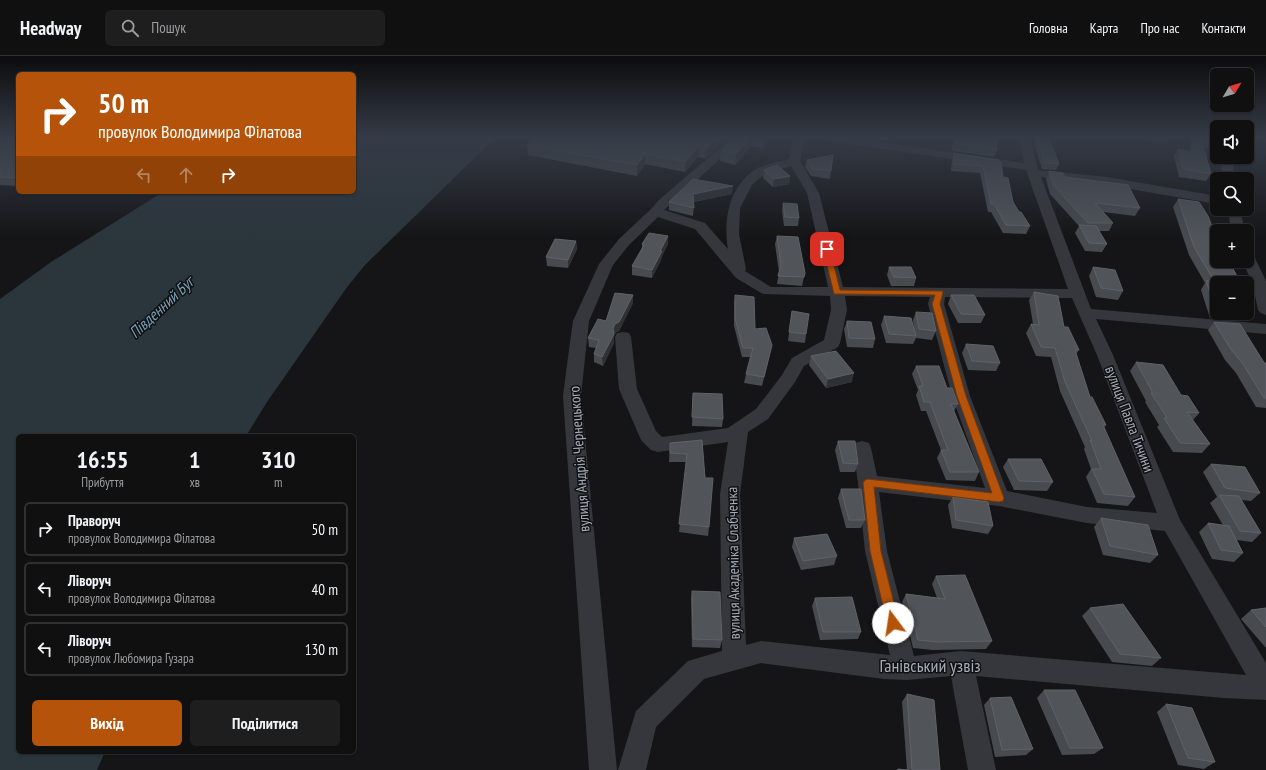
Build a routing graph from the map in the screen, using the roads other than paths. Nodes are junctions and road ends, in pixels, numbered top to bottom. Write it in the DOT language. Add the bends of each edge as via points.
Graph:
graph roads {
  1 [pos="700,171"];
  2 [pos="761,171"];
  3 [pos="800,171"];
  4 [pos="1032,171"];
  5 [pos="1041,171"];
  6 [pos="1210,199"];
  7 [pos="656,212"];
  8 [pos="1253,268"];
  9 [pos="741,275"];
  10 [pos="939,292"];
  11 [pos="837,293"];
  12 [pos="1077,294"];
  13 [pos="1266,310"];
  14 [pos="1086,312"];
  15 [pos="1266,329"];
  16 [pos="623,337"];
  17 [pos="739,429"];
  18 [pos="862,448"];
  19 [pos="868,483"];
  20 [pos="999,498"];
  21 [pos="1171,523"];
  22 [pos="734,659"];
  23 [pos="961,663"];
  24 [pos="907,668"];
  25 [pos="1266,687"];
  26 [pos="603,770"];
  27 [pos="632,770"];
  28 [pos="982,770"];
  1 -- 7 [label="street, вулиця Андрія Чернецького"];
  2 -- 9 [label="street" via="746,183 734,208 732,234"];
  3 -- 11 [label="street" via="813,193"];
  4 -- 12 [label="street, вулиця Павла Тичини"];
  5 -- 6 [label="street"];
  7 -- 9 [label="street" via="700,226"];
  7 -- 26 [label="street, вулиця Андрія Чернецького" via="624,242 606,264 581,321 572,396"];
  8 -- 13 [label="street"];
  9 -- 11 [label="street" via="768,291"];
  10 -- 11 [label="street"];
  10 -- 12 [label="street"];
  10 -- 20 [label="street" via="936,304 961,396"];
  11 -- 17 [label="street" via="840,310 832,343 798,362 762,414"];
  12 -- 14 [label="street, вулиця Павла Тичини"];
  14 -- 15 [label="street"];
  14 -- 21 [label="street, вулиця Павла Тичини"];
  16 -- 17 [label="street" via="628,389 648,435 658,445 733,434"];
  17 -- 22 [label="street, вулиця Академіка Слабченка" via="730,494"];
  18 -- 19 [label="street"];
  19 -- 20 [label="street"];
  19 -- 24 [label="street" via="876,551 900,651"];
  20 -- 21 [label="street" via="1087,515"];
  21 -- 25 [label="street, вулиця Павла Тичини"];
  22 -- 24 [label="street, Ганівський узвіз" via="761,652"];
  22 -- 27 [label="street, Ганівський узвіз" via="697,669 645,720"];
  23 -- 24 [label="street, Ганівський узвіз"];
  23 -- 25 [label="street, Ганівський узвіз" via="1224,686"];
  23 -- 28 [label="street"];
}
